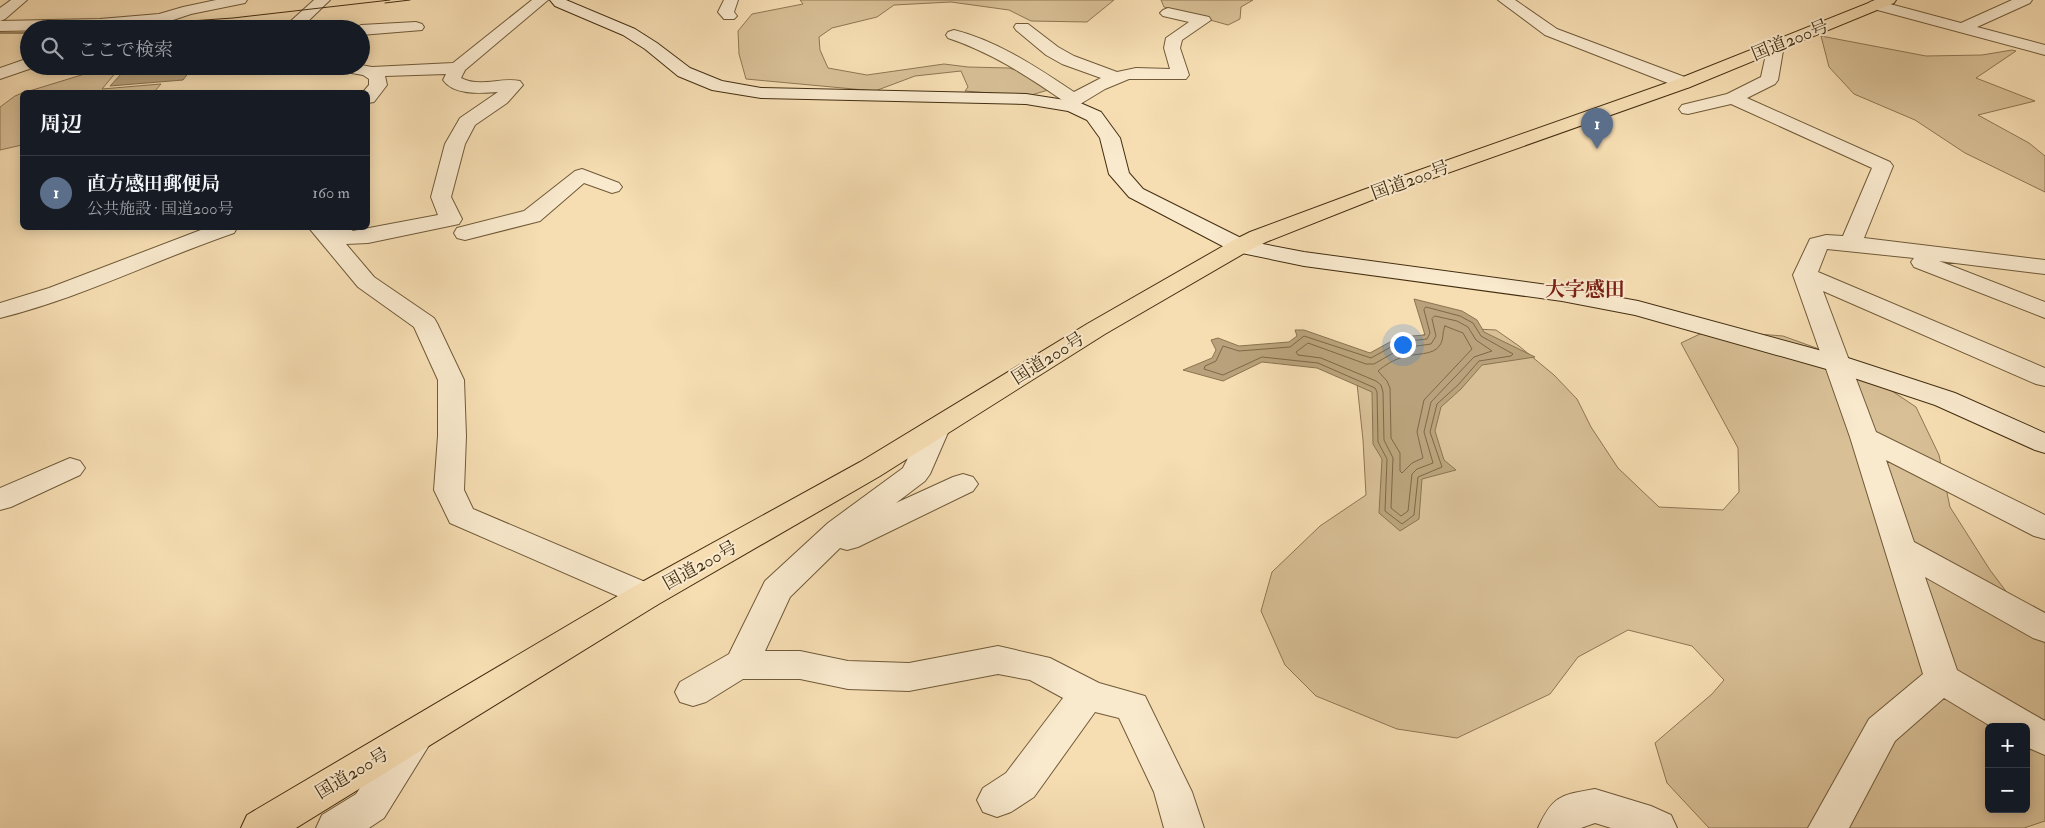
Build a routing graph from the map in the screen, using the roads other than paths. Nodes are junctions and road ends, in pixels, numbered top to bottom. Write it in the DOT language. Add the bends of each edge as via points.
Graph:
graph roads {
  1 [pos="20,0"];
  2 [pos="240,0"];
  3 [pos="323,0"];
  4 [pos="541,0"];
  5 [pos="557,0"];
  6 [pos="731,0"];
  7 [pos="1505,0"];
  8 [pos="2025,0"];
  9 [pos="1882,3"];
  10 [pos="1168,12"];
  11 [pos="0,16"];
  12 [pos="729,16"];
  13 [pos="151,20"];
  14 [pos="300,20"];
  15 [pos="0,26"];
  16 [pos="20,26"];
  17 [pos="416,27"];
  18 [pos="1022,27"];
  19 [pos="1962,28"];
  20 [pos="370,30"];
  21 [pos="954,35"];
  22 [pos="1776,45"];
  23 [pos="2045,49"];
  24 [pos="20,66"];
  25 [pos="457,68"];
  26 [pos="370,72"];
  27 [pos="370,73"];
  28 [pos="0,74"];
  29 [pos="1118,78"];
  30 [pos="1684,83"];
  31 [pos="370,95"];
  32 [pos="1733,98"];
  33 [pos="1069,102"];
  34 [pos="1688,109"];
  35 [pos="612,187"];
  36 [pos="458,226"];
  37 [pos="220,230"];
  38 [pos="322,230"];
  39 [pos="338,230"];
  40 [pos="1852,242"];
  41 [pos="1240,246"];
  42 [pos="1886,247"];
  43 [pos="481,248"];
  44 [pos="2045,267"];
  45 [pos="1806,275"];
  46 [pos="0,311"];
  47 [pos="2045,311"];
  48 [pos="1839,364"];
  49 [pos="2045,378"];
  50 [pos="936,428"];
  51 [pos="1864,437"];
  52 [pos="2045,444"];
  53 [pos="70,468"];
  54 [pos="963,484"];
  55 [pos="0,500"];
  56 [pos="2045,528"];
  57 [pos="1900,548"];
  58 [pos="814,555"];
  59 [pos="645,596"];
  60 [pos="2045,629"];
  61 [pos="742,665"];
  62 [pos="1942,678"];
  63 [pos="693,692"];
  64 [pos="1091,696"];
  65 [pos="2017,723"];
  66 [pos="2030,731"];
  67 [pos="417,734"];
  68 [pos="2045,740"];
  69 [pos="996,800"];
  70 [pos="261,828"];
  71 [pos="336,828"];
  72 [pos="1184,828"];
  73 [pos="1558,828"];
  74 [pos="1657,828"];
  75 [pos="1828,828"];
  1 -- 11 [label="street"];
  2 -- 13 [label="street"];
  3 -- 14 [label="street"];
  4 -- 25 [label="street"];
  5 -- 33 [label="street" via="629,32 684,72 718,86 761,93"];
  6 -- 12 [label="street" via="726,12"];
  7 -- 30 [label="street" via="1551,32"];
  8 -- 19 [label="street"];
  9 -- 19 [label="street"];
  9 -- 22 [label="highway, 国道200号"];
  10 -- 29 [label="street" via="1204,20 1174,38 1172,48 1180,75 1135,73"];
  15 -- 16 [label="street"];
  17 -- 20 [label="street"];
  18 -- 29 [label="street" via="1068,60"];
  19 -- 23 [label="street"];
  21 -- 33 [label="street" via="1002,53"];
  22 -- 30 [label="highway, 国道200号"];
  22 -- 32 [label="street" via="1769,80"];
  24 -- 28 [label="street"];
  25 -- 26 [label="street"];
  25 -- 36 [label="street" via="452,80 458,85 514,85 468,122 455,144 441,197"];
  27 -- 31 [label="street" via="377,77 378,85"];
  29 -- 33 [label="street"];
  30 -- 41 [label="highway, 国道200号" via="1370,194"];
  32 -- 34 [label="street"];
  32 -- 40 [label="street" via="1883,166"];
  33 -- 41 [label="street" via="1094,116 1110,138 1119,174 1136,193"];
  35 -- 36 [label="street" via="582,174 532,216"];
  36 -- 39 [label="street" via="348,238"];
  36 -- 43 [label="street"];
  37 -- 46 [label="street" via="98,278"];
  38 -- 59 [label="street" via="366,282 425,323 451,380 449,490 461,516"];
  40 -- 42 [label="street"];
  40 -- 45 [label="street" via="1818,244"];
  41 -- 48 [label="street" via="1304,259 1628,306"];
  41 -- 50 [label="highway, 国道200号" via="1096,329"];
  42 -- 44 [label="street"];
  42 -- 47 [label="street"];
  45 -- 48 [label="street"];
  45 -- 49 [label="street"];
  48 -- 51 [label="street"];
  48 -- 52 [label="street" via="1946,399"];
  50 -- 58 [label="street" via="915,474 839,531"];
  50 -- 59 [label="highway, 国道200号" via="870,469"];
  51 -- 56 [label="street"];
  51 -- 57 [label="street"];
  53 -- 55 [label="street"];
  54 -- 58 [label="street"];
  57 -- 60 [label="street"];
  57 -- 62 [label="street"];
  58 -- 61 [label="street" via="778,590"];
  59 -- 67 [label="highway, 国道200号"];
  61 -- 63 [label="street"];
  61 -- 64 [label="street" via="800,665 848,674 909,676 998,660 1038,668"];
  62 -- 65 [label="street"];
  62 -- 75 [label="street" via="1882,730"];
  64 -- 69 [label="street" via="1080,703 1020,785"];
  64 -- 72 [label="street" via="1132,706 1173,792"];
  66 -- 68 [label="street"];
  67 -- 70 [label="highway, 国道200号"];
  67 -- 71 [label="street" via="370,806"];
  73 -- 74 [label="street" via="1570,811 1595,806 1637,818"];
}
